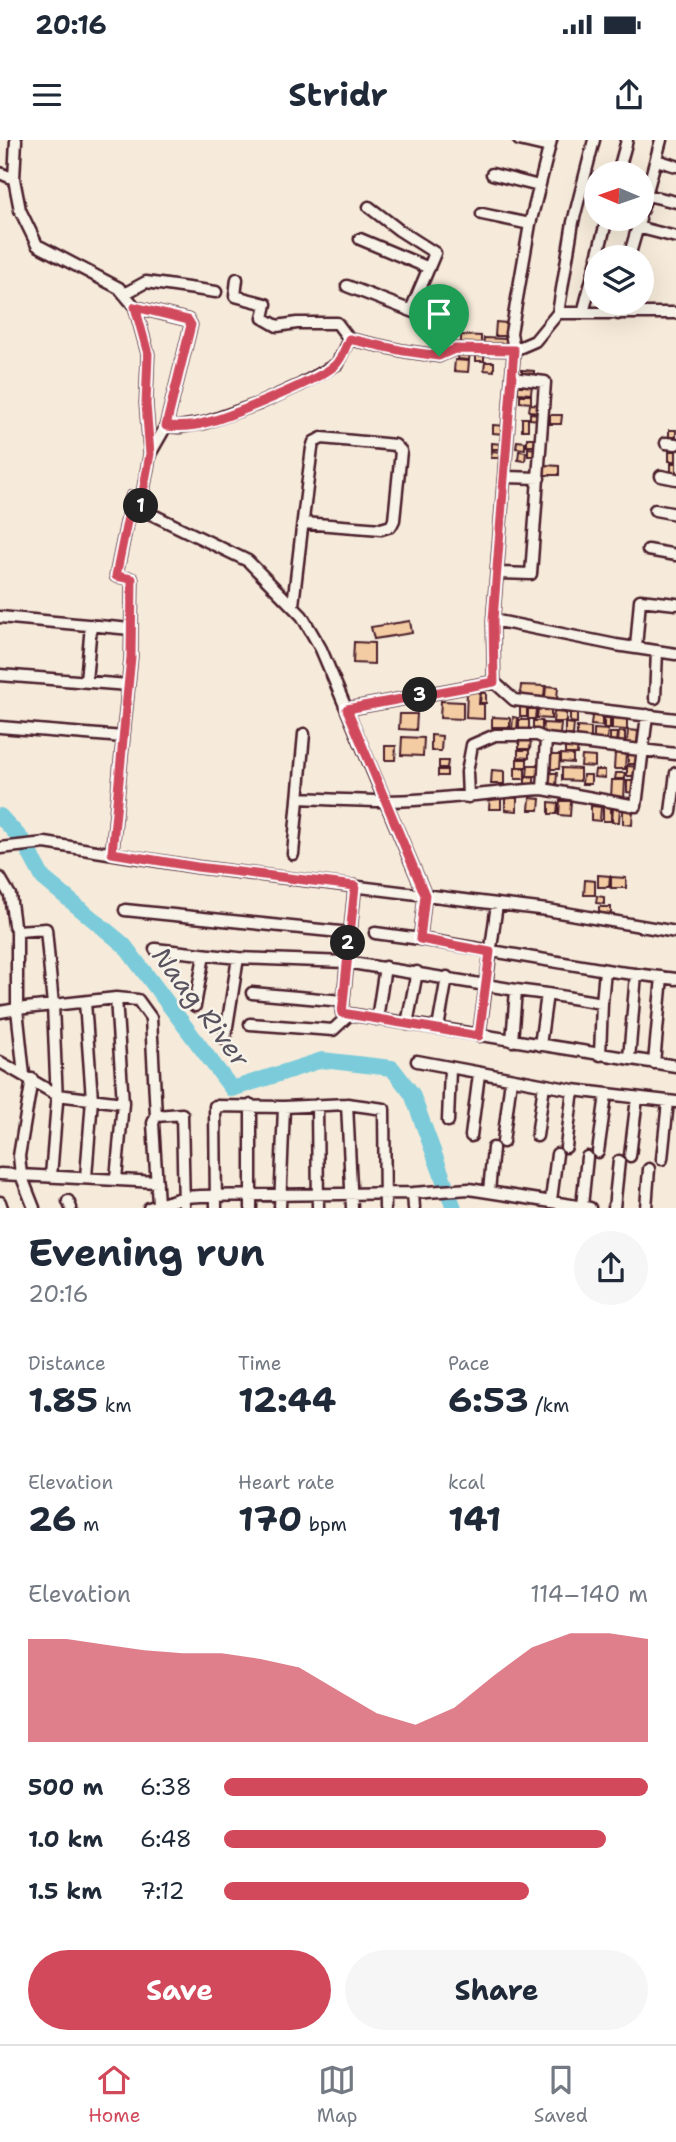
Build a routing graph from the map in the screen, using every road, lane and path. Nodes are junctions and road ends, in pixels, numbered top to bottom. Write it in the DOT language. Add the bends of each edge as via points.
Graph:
graph roads {
  1 [pos="16,140"];
  2 [pos="519,140"];
  3 [pos="594,140"];
  4 [pos="626,140"];
  5 [pos="661,140"];
  6 [pos="550,143"];
  7 [pos="656,160"];
  8 [pos="621,161"];
  9 [pos="676,166"];
  10 [pos="654,168"];
  11 [pos="0,173"];
  12 [pos="492,174"];
  13 [pos="14,179"];
  14 [pos="539,186"];
  15 [pos="654,197"];
  16 [pos="676,202"];
  17 [pos="369,207"];
  18 [pos="482,214"];
  19 [pos="530,223"];
  20 [pos="654,229"];
  21 [pos="676,237"];
  22 [pos="360,239"];
  23 [pos="429,268"];
  24 [pos="237,279"];
  25 [pos="347,286"];
  26 [pos="216,292"];
  27 [pos="124,294"];
  28 [pos="135,307"];
  29 [pos="584,309"];
  30 [pos="411,310"];
  31 [pos="654,311"];
  32 [pos="558,313"];
  33 [pos="583,313"];
  34 [pos="676,313"];
  35 [pos="349,339"];
  36 [pos="514,350"];
  37 [pos="439,356"];
  38 [pos="513,378"];
  39 [pos="166,426"];
  40 [pos="150,454"];
  41 [pos="661,476"];
  42 [pos="506,477"];
  43 [pos="539,478"];
  44 [pos="676,479"];
  45 [pos="655,510"];
  46 [pos="147,512"];
  47 [pos="676,514"];
  48 [pos="303,523"];
  49 [pos="648,550"];
  50 [pos="676,555"];
  51 [pos="498,573"];
  52 [pos="676,604"];
  53 [pos="293,605"];
  54 [pos="0,617"];
  55 [pos="493,620"];
  56 [pos="91,625"];
  57 [pos="131,629"];
  58 [pos="636,648"];
  59 [pos="657,651"];
  60 [pos="676,654"];
  61 [pos="0,675"];
  62 [pos="86,681"];
  63 [pos="494,682"];
  64 [pos="128,685"];
  65 [pos="655,698"];
  66 [pos="347,709"];
  67 [pos="647,715"];
  68 [pos="676,719"];
  69 [pos="0,727"];
  70 [pos="303,734"];
  71 [pos="123,737"];
  72 [pos="546,739"];
  73 [pos="643,749"];
  74 [pos="676,754"];
  75 [pos="676,773"];
  76 [pos="675,786"];
  77 [pos="543,789"];
  78 [pos="298,797"];
  79 [pos="468,797"];
  80 [pos="386,801"];
  81 [pos="671,812"];
  82 [pos="0,849"];
  83 [pos="112,853"];
  84 [pos="293,854"];
  85 [pos="0,878"];
  86 [pos="355,886"];
  87 [pos="425,895"];
  88 [pos="497,904"];
  89 [pos="125,910"];
  90 [pos="18,931"];
  91 [pos="676,932"];
  92 [pos="350,933"];
  93 [pos="374,933"];
  94 [pos="420,939"];
  95 [pos="155,950"];
  96 [pos="490,952"];
  97 [pos="204,955"];
  98 [pos="238,958"];
  99 [pos="346,962"];
  100 [pos="386,967"];
  101 [pos="606,970"];
  102 [pos="417,972"];
  103 [pos="636,974"];
  104 [pos="447,977"];
  105 [pos="662,977"];
  106 [pos="676,979"];
  107 [pos="488,984"];
  108 [pos="516,990"];
  109 [pos="252,993"];
  110 [pos="547,994"];
  111 [pos="116,998"];
  112 [pos="343,1000"];
  113 [pos="85,1002"];
  114 [pos="602,1003"];
  115 [pos="53,1005"];
  116 [pos="195,1006"];
  117 [pos="17,1009"];
  118 [pos="0,1012"];
  119 [pos="349,1015"];
  120 [pos="377,1019"];
  121 [pos="250,1024"];
  122 [pos="407,1024"];
  123 [pos="438,1028"];
  124 [pos="479,1036"];
  125 [pos="225,1040"];
  126 [pos="512,1041"];
  127 [pos="540,1045"];
  128 [pos="600,1055"];
  129 [pos="629,1059"];
  130 [pos="417,1061"];
  131 [pos="0,1062"];
  132 [pos="654,1063"];
  133 [pos="676,1066"];
  134 [pos="450,1069"];
  135 [pos="479,1074"];
  136 [pos="28,1077"];
  137 [pos="511,1079"];
  138 [pos="544,1085"];
  139 [pos="573,1090"];
  140 [pos="57,1095"];
  141 [pos="606,1095"];
  142 [pos="637,1098"];
  143 [pos="92,1099"];
  144 [pos="672,1102"];
  145 [pos="123,1103"];
  146 [pos="347,1104"];
  147 [pos="251,1105"];
  148 [pos="317,1105"];
  149 [pos="284,1107"];
  150 [pos="156,1116"];
  151 [pos="448,1121"];
  152 [pos="471,1136"];
  153 [pos="537,1136"];
  154 [pos="503,1142"];
  155 [pos="493,1148"];
  156 [pos="598,1152"];
  157 [pos="630,1156"];
  158 [pos="587,1157"];
  159 [pos="662,1159"];
  160 [pos="619,1161"];
  161 [pos="649,1169"];
  162 [pos="0,1174"];
  163 [pos="21,1175"];
  164 [pos="51,1176"];
  165 [pos="86,1177"];
  166 [pos="116,1179"];
  167 [pos="158,1182"];
  168 [pos="489,1192"];
  169 [pos="386,1193"];
  170 [pos="413,1193"];
  171 [pos="319,1194"];
  172 [pos="352,1194"];
  173 [pos="251,1195"];
  174 [pos="280,1195"];
  175 [pos="216,1196"];
  176 [pos="551,1200"];
  177 [pos="0,1202"];
  178 [pos="184,1202"];
  179 [pos="154,1206"];
  180 [pos="586,1207"];
  181 [pos="2,1208"];
  182 [pos="34,1208"];
  183 [pos="216,1208"];
  184 [pos="251,1208"];
  185 [pos="280,1208"];
  186 [pos="318,1208"];
  187 [pos="352,1208"];
  188 [pos="385,1208"];
  189 [pos="414,1208"];
  190 [pos="614,1208"];
  191 [pos="646,1208"];
  1 -- 13 [label="street"];
  2 -- 6 [label="street"];
  3 -- 32 [label="street" via="573,222"];
  4 -- 8 [label="street"];
  5 -- 7 [label="street"];
  6 -- 14 [label="street"];
  7 -- 9 [label="street"];
  7 -- 10 [label="street"];
  11 -- 13 [label="street"];
  12 -- 14 [label="street"];
  13 -- 27 [label="street" via="20,210 37,244"];
  14 -- 19 [label="street"];
  15 -- 16 [label="street"];
  17 -- 23 [label="street" via="435,253"];
  18 -- 19 [label="street"];
  19 -- 36 [label="street" via="511,334"];
  20 -- 21 [label="street"];
  22 -- 23 [label="street"];
  23 -- 30 [label="street"];
  24 -- 35 [label="street" via="235,296 266,304 263,318 277,326 337,323"];
  25 -- 30 [label="street"];
  26 -- 27 [label="street" via="146,282"];
  27 -- 28 [label="street"];
  28 -- 39 [label="street" via="188,320 191,325"];
  28 -- 40 [label="street" via="148,354"];
  29 -- 33 [label="street"];
  30 -- 37 [label="street" via="443,323"];
  31 -- 34 [label="street"];
  32 -- 33 [label="street"];
  32 -- 36 [label="street" via="535,341"];
  35 -- 37 [label="street"];
  35 -- 39 [label="street" via="337,365 300,385 205,423"];
  36 -- 37 [label="street" via="455,349"];
  36 -- 38 [label="street"];
  38 -- 42 [label="street"];
  38 -- 43 [label="street" via="545,382"];
  39 -- 40 [label="street"];
  40 -- 46 [label="street" via="143,492"];
  41 -- 44 [label="street"];
  42 -- 43 [label="street"];
  42 -- 51 [label="street"];
  43 -- 51 [label="street" via="531,574"];
  45 -- 47 [label="street"];
  46 -- 53 [label="street" via="248,561"];
  46 -- 57 [label="street" via="132,497 116,576 132,579"];
  48 -- 48 [label="street" via="314,442 322,438 395,445 401,451 391,526"];
  48 -- 53 [label="street"];
  49 -- 50 [label="street"];
  51 -- 55 [label="street"];
  52 -- 58 [label="street" via="639,600"];
  53 -- 66 [label="street" via="321,649"];
  54 -- 56 [label="street"];
  55 -- 58 [label="street"];
  55 -- 63 [label="street"];
  56 -- 57 [label="street"];
  56 -- 62 [label="street"];
  57 -- 64 [label="street"];
  58 -- 59 [label="street"];
  59 -- 60 [label="street"];
  59 -- 65 [label="street"];
  61 -- 62 [label="street"];
  62 -- 64 [label="street"];
  63 -- 66 [label="street"];
  63 -- 67 [label="street" via="514,700"];
  64 -- 71 [label="street"];
  66 -- 80 [label="street"];
  67 -- 68 [label="street"];
  67 -- 73 [label="street"];
  69 -- 71 [label="street"];
  70 -- 78 [label="street"];
  71 -- 83 [label="street"];
  72 -- 73 [label="street"];
  72 -- 77 [label="street"];
  72 -- 79 [label="street" via="495,735 472,745"];
  73 -- 74 [label="street"];
  73 -- 77 [label="street" via="635,806"];
  75 -- 76 [label="street"];
  76 -- 81 [label="street"];
  77 -- 79 [label="street"];
  78 -- 80 [label="street"];
  78 -- 84 [label="street"];
  79 -- 80 [label="street"];
  80 -- 87 [label="street"];
  82 -- 83 [label="street" via="45,843"];
  83 -- 86 [label="street"];
  85 -- 90 [label="street" via="10,895"];
  86 -- 87 [label="street"];
  86 -- 92 [label="street"];
  87 -- 88 [label="street"];
  87 -- 94 [label="street"];
  88 -- 91 [label="street"];
  88 -- 96 [label="street"];
  89 -- 92 [label="street"];
  90 -- 115 [label="street" via="46,929"];
  90 -- 117 [label="street"];
  92 -- 99 [label="street"];
  93 -- 94 [label="street"];
  94 -- 96 [label="street"];
  95 -- 97 [label="street"];
  96 -- 101 [label="street"];
  96 -- 107 [label="street"];
  97 -- 98 [label="street"];
  97 -- 116 [label="street"];
  98 -- 99 [label="street"];
  98 -- 125 [label="street"];
  99 -- 100 [label="street"];
  99 -- 112 [label="street"];
  100 -- 102 [label="street"];
  100 -- 120 [label="street"];
  101 -- 103 [label="street"];
  101 -- 114 [label="street"];
  102 -- 104 [label="street"];
  102 -- 122 [label="street"];
  103 -- 105 [label="street"];
  103 -- 129 [label="street"];
  104 -- 107 [label="street"];
  104 -- 123 [label="street"];
  105 -- 106 [label="street"];
  105 -- 132 [label="street"];
  107 -- 108 [label="street"];
  107 -- 124 [label="street"];
  108 -- 110 [label="street"];
  108 -- 126 [label="street"];
  109 -- 112 [label="street"];
  110 -- 114 [label="street"];
  110 -- 127 [label="street"];
  111 -- 113 [label="street"];
  111 -- 145 [label="street"];
  111 -- 150 [label="street" via="138,1000 151,1018"];
  112 -- 119 [label="street" via="342,1013"];
  113 -- 115 [label="street"];
  113 -- 143 [label="street"];
  114 -- 128 [label="street"];
  115 -- 117 [label="street"];
  115 -- 140 [label="street"];
  117 -- 118 [label="street"];
  117 -- 136 [label="street"];
  119 -- 120 [label="street"];
  119 -- 121 [label="street" via="333,1030"];
  120 -- 122 [label="street"];
  122 -- 123 [label="street"];
  123 -- 124 [label="street"];
  124 -- 126 [label="street"];
  126 -- 127 [label="street"];
  127 -- 128 [label="street"];
  128 -- 129 [label="street"];
  129 -- 132 [label="street"];
  130 -- 134 [label="street"];
  131 -- 136 [label="street"];
  132 -- 133 [label="street"];
  134 -- 135 [label="street"];
  134 -- 151 [label="street"];
  135 -- 137 [label="street"];
  135 -- 152 [label="street"];
  136 -- 140 [label="street"];
  136 -- 163 [label="street"];
  137 -- 138 [label="street"];
  137 -- 154 [label="street"];
  138 -- 139 [label="street"];
  138 -- 153 [label="street"];
  139 -- 141 [label="street"];
  139 -- 176 [label="street"];
  140 -- 143 [label="street"];
  140 -- 164 [label="street"];
  141 -- 142 [label="street"];
  141 -- 156 [label="street"];
  142 -- 144 [label="street"];
  142 -- 157 [label="street"];
  143 -- 145 [label="street"];
  143 -- 165 [label="street"];
  144 -- 159 [label="street"];
  145 -- 166 [label="street"];
  146 -- 148 [label="street"];
  146 -- 169 [label="street" via="384,1109"];
  146 -- 172 [label="street"];
  147 -- 149 [label="street"];
  147 -- 173 [label="street"];
  147 -- 175 [label="street" via="215,1106"];
  148 -- 149 [label="street"];
  148 -- 171 [label="street"];
  149 -- 174 [label="street"];
  150 -- 167 [label="street"];
  150 -- 178 [label="street" via="182,1114"];
  155 -- 168 [label="street"];
  158 -- 180 [label="street"];
  160 -- 190 [label="street"];
  161 -- 191 [label="street"];
  162 -- 163 [label="street"];
  163 -- 164 [label="street"];
  163 -- 182 [label="street"];
  164 -- 165 [label="street"];
  165 -- 166 [label="street"];
  166 -- 167 [label="street"];
  167 -- 179 [label="street"];
  168 -- 170 [label="street"];
  168 -- 176 [label="street"];
  169 -- 170 [label="street"];
  169 -- 172 [label="street"];
  169 -- 188 [label="street"];
  170 -- 189 [label="street"];
  171 -- 172 [label="street"];
  171 -- 174 [label="street"];
  171 -- 186 [label="street"];
  172 -- 187 [label="street"];
  173 -- 174 [label="street"];
  173 -- 175 [label="street"];
  173 -- 184 [label="street"];
  174 -- 185 [label="street"];
  175 -- 178 [label="street"];
  175 -- 183 [label="street"];
  176 -- 180 [label="street"];
  177 -- 181 [label="street"];
  178 -- 179 [label="street"];
}
